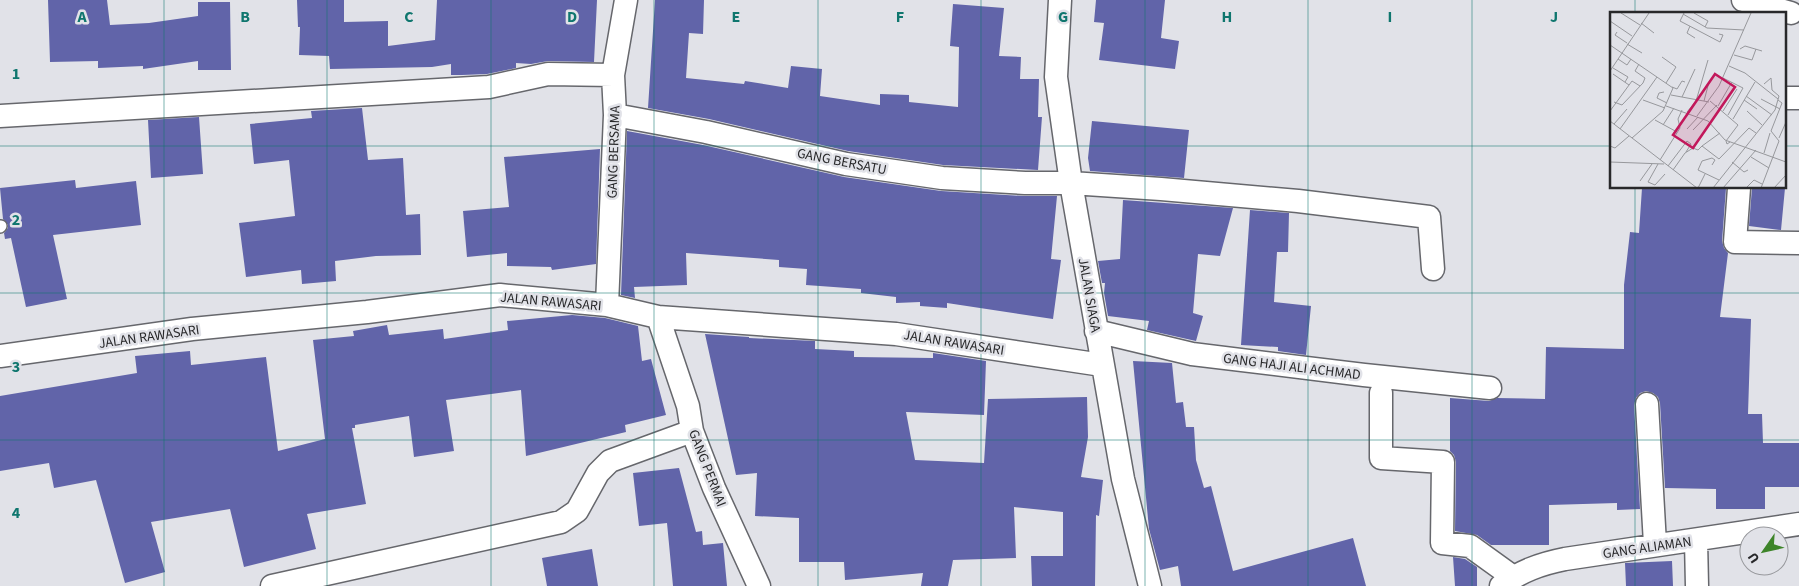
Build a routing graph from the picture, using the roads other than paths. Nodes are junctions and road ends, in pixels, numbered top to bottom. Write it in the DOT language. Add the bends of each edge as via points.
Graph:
graph roads {
  1 [pos="626,0"];
  2 [pos="1060,0"];
  3 [pos="1744,0"];
  4 [pos="1794,9"];
  5 [pos="612,75"];
  6 [pos="1786,98"];
  7 [pos="1799,98"];
  8 [pos="615,114"];
  9 [pos="0,116"];
  10 [pos="1071,183"];
  11 [pos="1740,189"];
  12 [pos="1799,243"];
  13 [pos="1434,270"];
  14 [pos="607,305"];
  15 [pos="658,317"];
  16 [pos="1096,331"];
  17 [pos="0,356"];
  18 [pos="1102,365"];
  19 [pos="1490,388"];
  20 [pos="1382,393"];
  21 [pos="1647,404"];
  22 [pos="692,431"];
  23 [pos="1799,524"];
  24 [pos="1696,540"];
  25 [pos="1655,544"];
  26 [pos="1507,582"];
  27 [pos="272,586"];
  28 [pos="759,586"];
  29 [pos="1150,586"];
  30 [pos="1697,586"];
  1 -- 5 [label="street, GANG BERSAMA"];
  2 -- 10 [label="street, JALAN SIAGA" via="1056,77"];
  3 -- 4 [label="street"];
  5 -- 8 [label="street, GANG BERSAMA"];
  5 -- 9 [label="street" via="548,74 489,87"];
  6 -- 7 [label="street"];
  8 -- 10 [label="street, GANG BERSATU" via="865,167 942,178"];
  8 -- 14 [label="street, GANG BERSAMA"];
  10 -- 13 [label="street, GANG BERSATU" via="1298,201 1429,217"];
  10 -- 16 [label="street, JALAN SIAGA"];
  11 -- 12 [label="street" via="1735,242"];
  14 -- 15 [label="street, JALAN RAWASARI"];
  14 -- 17 [label="street, JALAN RAWASARI" via="500,295 192,329"];
  15 -- 18 [label="street, JALAN RAWASARI" via="896,334"];
  15 -- 22 [label="street, GANG PERMAI" via="688,406"];
  16 -- 18 [label="street, JALAN SIAGA"];
  16 -- 19 [label="street, GANG HAJI ALI ACHMAD" via="1192,354"];
  18 -- 29 [label="street, JALAN SIAGA" via="1123,479"];
  20 -- 26 [label="street" via="1381,458 1443,462 1442,543 1470,546"];
  21 -- 25 [label="street"];
  22 -- 27 [label="street" via="610,461 598,474 577,511 561,522"];
  22 -- 28 [label="street, GANG PERMAI"];
  23 -- 24 [label="street, GANG ALIAMAN"];
  24 -- 25 [label="street, GANG ALIAMAN"];
  24 -- 30 [label="street"];
  25 -- 26 [label="street, GANG ALIAMAN" via="1537,565"];
}
